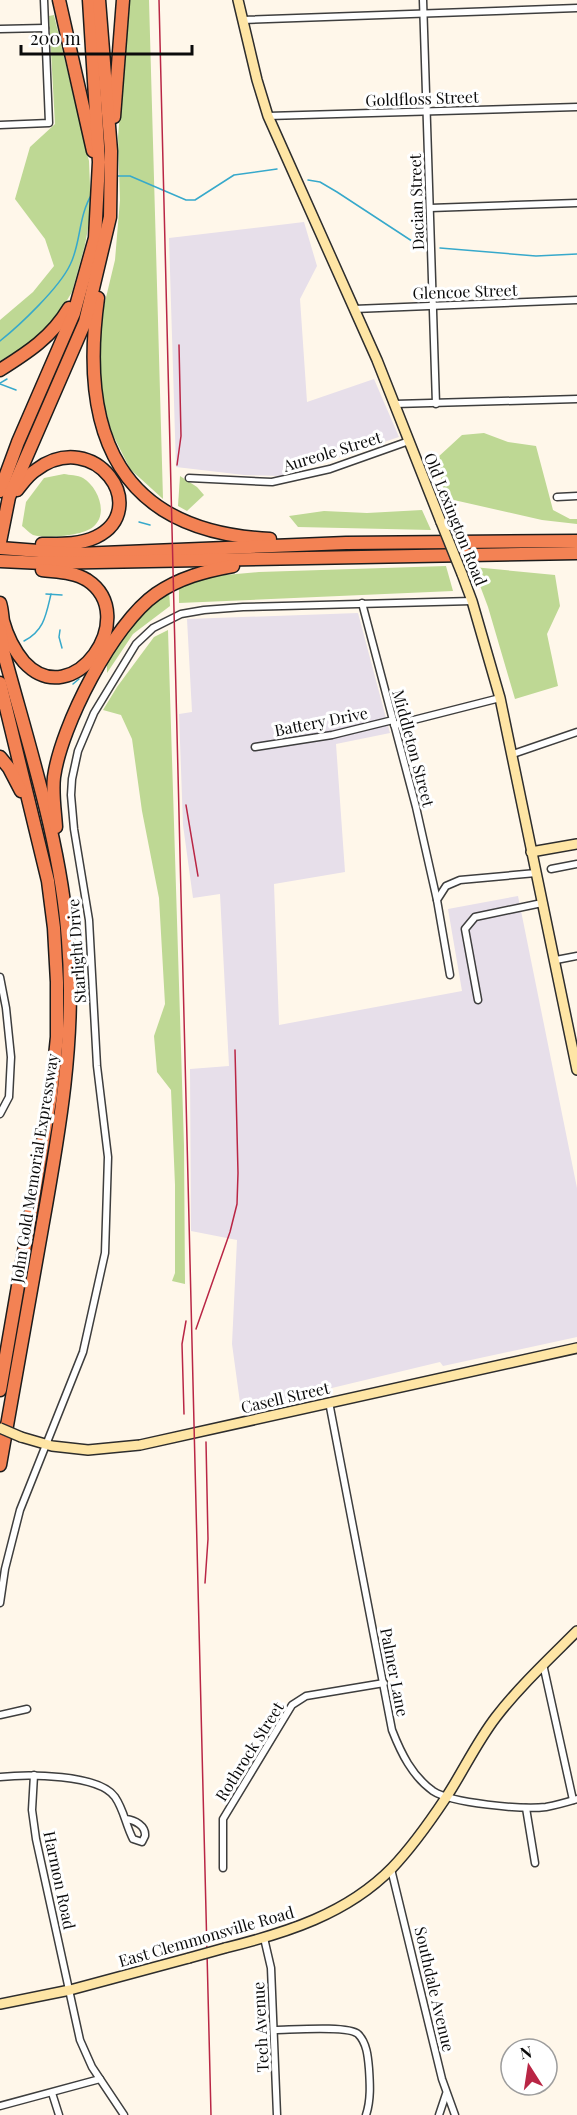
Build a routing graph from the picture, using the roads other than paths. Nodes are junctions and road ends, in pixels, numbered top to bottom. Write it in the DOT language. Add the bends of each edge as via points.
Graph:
graph roads {
  1 [pos="44,0"];
  2 [pos="59,0"];
  3 [pos="89,0"];
  4 [pos="99,0"];
  5 [pos="123,0"];
  6 [pos="238,0"];
  7 [pos="423,0"];
  8 [pos="577,8"];
  9 [pos="424,14"];
  10 [pos="243,20"];
  11 [pos="45,28"];
  12 [pos="0,29"];
  13 [pos="577,106"];
  14 [pos="427,111"];
  15 [pos="268,116"];
  16 [pos="0,125"];
  17 [pos="111,151"];
  18 [pos="97,163"];
  19 [pos="577,203"];
  20 [pos="430,208"];
  21 [pos="108,230"];
  22 [pos="82,287"];
  23 [pos="577,300"];
  24 [pos="434,306"];
  25 [pos="354,309"];
  26 [pos="0,370"];
  27 [pos="577,399"];
  28 [pos="395,404"];
  29 [pos="436,404"];
  30 [pos="409,441"];
  31 [pos="189,478"];
  32 [pos="5,494"];
  33 [pos="577,496"];
  34 [pos="557,497"];
  35 [pos="577,541"];
  36 [pos="0,542"];
  37 [pos="346,543"];
  38 [pos="0,548"];
  39 [pos="23,549"];
  40 [pos="577,553"];
  41 [pos="273,559"];
  42 [pos="0,561"];
  43 [pos="24,563"];
  44 [pos="472,601"];
  45 [pos="0,603"];
  46 [pos="362,603"];
  47 [pos="0,630"];
  48 [pos="0,683"];
  49 [pos="500,698"];
  50 [pos="393,722"];
  51 [pos="577,732"];
  52 [pos="255,747"];
  53 [pos="513,754"];
  54 [pos="0,757"];
  55 [pos="577,844"];
  56 [pos="39,846"];
  57 [pos="531,852"];
  58 [pos="577,864"];
  59 [pos="551,869"];
  60 [pos="536,873"];
  61 [pos="437,900"];
  62 [pos="542,903"];
  63 [pos="65,912"];
  64 [pos="577,956"];
  65 [pos="555,960"];
  66 [pos="450,975"];
  67 [pos="0,977"];
  68 [pos="478,1000"];
  69 [pos="575,1047"];
  70 [pos="577,1070"];
  71 [pos="0,1114"];
  72 [pos="577,1348"];
  73 [pos="0,1390"];
  74 [pos="329,1401"];
  75 [pos="0,1428"];
  76 [pos="46,1443"];
  77 [pos="0,1464"];
  78 [pos="0,1603"];
  79 [pos="577,1631"];
  80 [pos="543,1664"];
  81 [pos="384,1683"];
  82 [pos="27,1709"];
  83 [pos="0,1715"];
  84 [pos="33,1775"];
  85 [pos="0,1777"];
  86 [pos="446,1798"];
  87 [pos="575,1800"];
  88 [pos="526,1808"];
  89 [pos="126,1819"];
  90 [pos="535,1863"];
  91 [pos="223,1868"];
  92 [pos="391,1869"];
  93 [pos="264,1938"];
  94 [pos="70,1990"];
  95 [pos="0,2004"];
  96 [pos="275,2030"];
  97 [pos="100,2079"];
  98 [pos="52,2093"];
  99 [pos="447,2093"];
  100 [pos="0,2106"];
  101 [pos="59,2115"];
  102 [pos="124,2115"];
  103 [pos="277,2115"];
  104 [pos="366,2115"];
  105 [pos="439,2115"];
  106 [pos="455,2115"];
  1 -- 11 [label="street"];
  2 -- 18 [label="highway"];
  3 -- 18 [label="highway"];
  4 -- 17 [label="highway"];
  5 -- 17 [label="highway"];
  6 -- 10 [label="main road, Old Lexington Road"];
  7 -- 9 [label="street, Dacian Street"];
  8 -- 9 [label="street"];
  9 -- 10 [label="street"];
  9 -- 14 [label="street, Dacian Street"];
  10 -- 15 [label="main road, Old Lexington Road"];
  11 -- 12 [label="street"];
  11 -- 16 [label="street" via="49,123"];
  13 -- 14 [label="street, Goldfloss Street"];
  14 -- 15 [label="street, Goldfloss Street"];
  14 -- 20 [label="street, Dacian Street"];
  15 -- 25 [label="main road, Old Lexington Road"];
  17 -- 21 [label="highway"];
  18 -- 22 [label="highway" via="95,238"];
  19 -- 20 [label="street"];
  20 -- 24 [label="street, Dacian Street"];
  21 -- 32 [label="highway" via="85,322"];
  21 -- 37 [label="highway" via="94,329 95,386 99,418 109,444 134,487 166,513 215,532 258,539"];
  22 -- 26 [label="highway" via="62,321 39,345"];
  22 -- 32 [label="highway" via="18,442"];
  23 -- 24 [label="street, Glencoe Street"];
  24 -- 25 [label="street, Glencoe Street"];
  24 -- 29 [label="street, Dacian Street"];
  25 -- 28 [label="main road, Old Lexington Road"];
  27 -- 29 [label="street"];
  28 -- 29 [label="street"];
  28 -- 30 [label="main road, Old Lexington Road"];
  30 -- 31 [label="street, Aureole Street" via="330,469 272,482"];
  30 -- 44 [label="main road, Old Lexington Road, bridge"];
  32 -- 36 [label="highway"];
  32 -- 39 [label="highway" via="37,469 69,458 99,465 111,477 118,493 115,516 100,535 80,543 36,544"];
  33 -- 34 [label="street"];
  35 -- 37 [label="highway"];
  37 -- 39 [label="highway" via="78,554"];
  38 -- 39 [label="highway"];
  40 -- 41 [label="highway"];
  41 -- 43 [label="highway"];
  41 -- 63 [label="highway" via="198,573 173,584 136,611 105,656 62,742 54,778"];
  42 -- 43 [label="highway"];
  43 -- 45 [label="highway" via="82,577 98,590 107,620 96,654 71,674 56,677 38,672 11,643"];
  44 -- 46 [label="street, Starlight Drive"];
  44 -- 49 [label="main road, Old Lexington Road"];
  46 -- 50 [label="street, Middleton Street"];
  46 -- 76 [label="street, Starlight Drive" via="204,610 174,616 136,644 85,732 74,766 71,795 89,920 97,1066 108,1157 107,1235 83,1352"];
  47 -- 63 [label="highway, John Gold Memorial Expressway" via="47,813"];
  48 -- 56 [label="highway, John Gold Memorial Expressway"];
  49 -- 50 [label="street, Battery Drive"];
  49 -- 53 [label="main road, Old Lexington Road"];
  50 -- 52 [label="street, Battery Drive"];
  50 -- 61 [label="street, Middleton Street"];
  51 -- 53 [label="street"];
  53 -- 57 [label="main road, Old Lexington Road"];
  54 -- 56 [label="highway" via="19,786"];
  55 -- 57 [label="main road"];
  56 -- 73 [label="highway, John Gold Memorial Expressway" via="54,928 57,1037 42,1154"];
  57 -- 60 [label="main road, Old Lexington Road"];
  58 -- 59 [label="street"];
  60 -- 61 [label="street" via="464,880 446,886"];
  60 -- 62 [label="main road, Old Lexington Road"];
  61 -- 66 [label="street, Middleton Street"];
  62 -- 65 [label="main road, Old Lexington Road"];
  62 -- 68 [label="street" via="475,917 465,929"];
  63 -- 77 [label="highway, John Gold Memorial Expressway" via="70,986 67,1078"];
  64 -- 65 [label="street"];
  65 -- 69 [label="main road, Old Lexington Road"];
  67 -- 71 [label="street" via="11,1057 9,1097"];
  69 -- 70 [label="main road, Old Lexington Road"];
  72 -- 74 [label="main road, Casell Street"];
  74 -- 76 [label="main road, Casell Street" via="140,1445 88,1450"];
  74 -- 81 [label="street, Palmer Lane"];
  75 -- 76 [label="main road, Casell Street, bridge"];
  76 -- 78 [label="street, Starlight Drive" via="20,1513"];
  79 -- 80 [label="main road, East Clemmonsville Road"];
  80 -- 86 [label="main road, East Clemmonsville Road" via="495,1719"];
  80 -- 87 [label="street"];
  81 -- 86 [label="street, Palmer Lane" via="392,1730 402,1756 418,1777"];
  81 -- 91 [label="street, Rothrock Street" via="306,1696 292,1705 223,1819"];
  82 -- 83 [label="street"];
  84 -- 85 [label="street"];
  84 -- 89 [label="street" via="94,1783 108,1789"];
  84 -- 94 [label="street, Harmon Road" via="36,1839"];
  86 -- 88 [label="street, Palmer Lane"];
  86 -- 92 [label="main road, East Clemmonsville Road"];
  87 -- 88 [label="street, Palmer Lane"];
  88 -- 90 [label="street"];
  92 -- 93 [label="main road, East Clemmonsville Road" via="342,1907"];
  92 -- 99 [label="street, Southdale Avenue"];
  93 -- 94 [label="main road, East Clemmonsville Road, bridge"];
  93 -- 96 [label="street, Tech Avenue" via="271,1968"];
  94 -- 95 [label="main road, East Clemmonsville Road"];
  94 -- 97 [label="street, Harmon Road" via="80,2040"];
  96 -- 103 [label="street, Tech Avenue"];
  96 -- 104 [label="street" via="347,2030 359,2035 368,2064 370,2091"];
  97 -- 98 [label="street"];
  97 -- 102 [label="street, Harmon Road"];
  98 -- 100 [label="street"];
  98 -- 101 [label="street"];
  99 -- 105 [label="street"];
  99 -- 106 [label="street, Southdale Avenue"];
}
